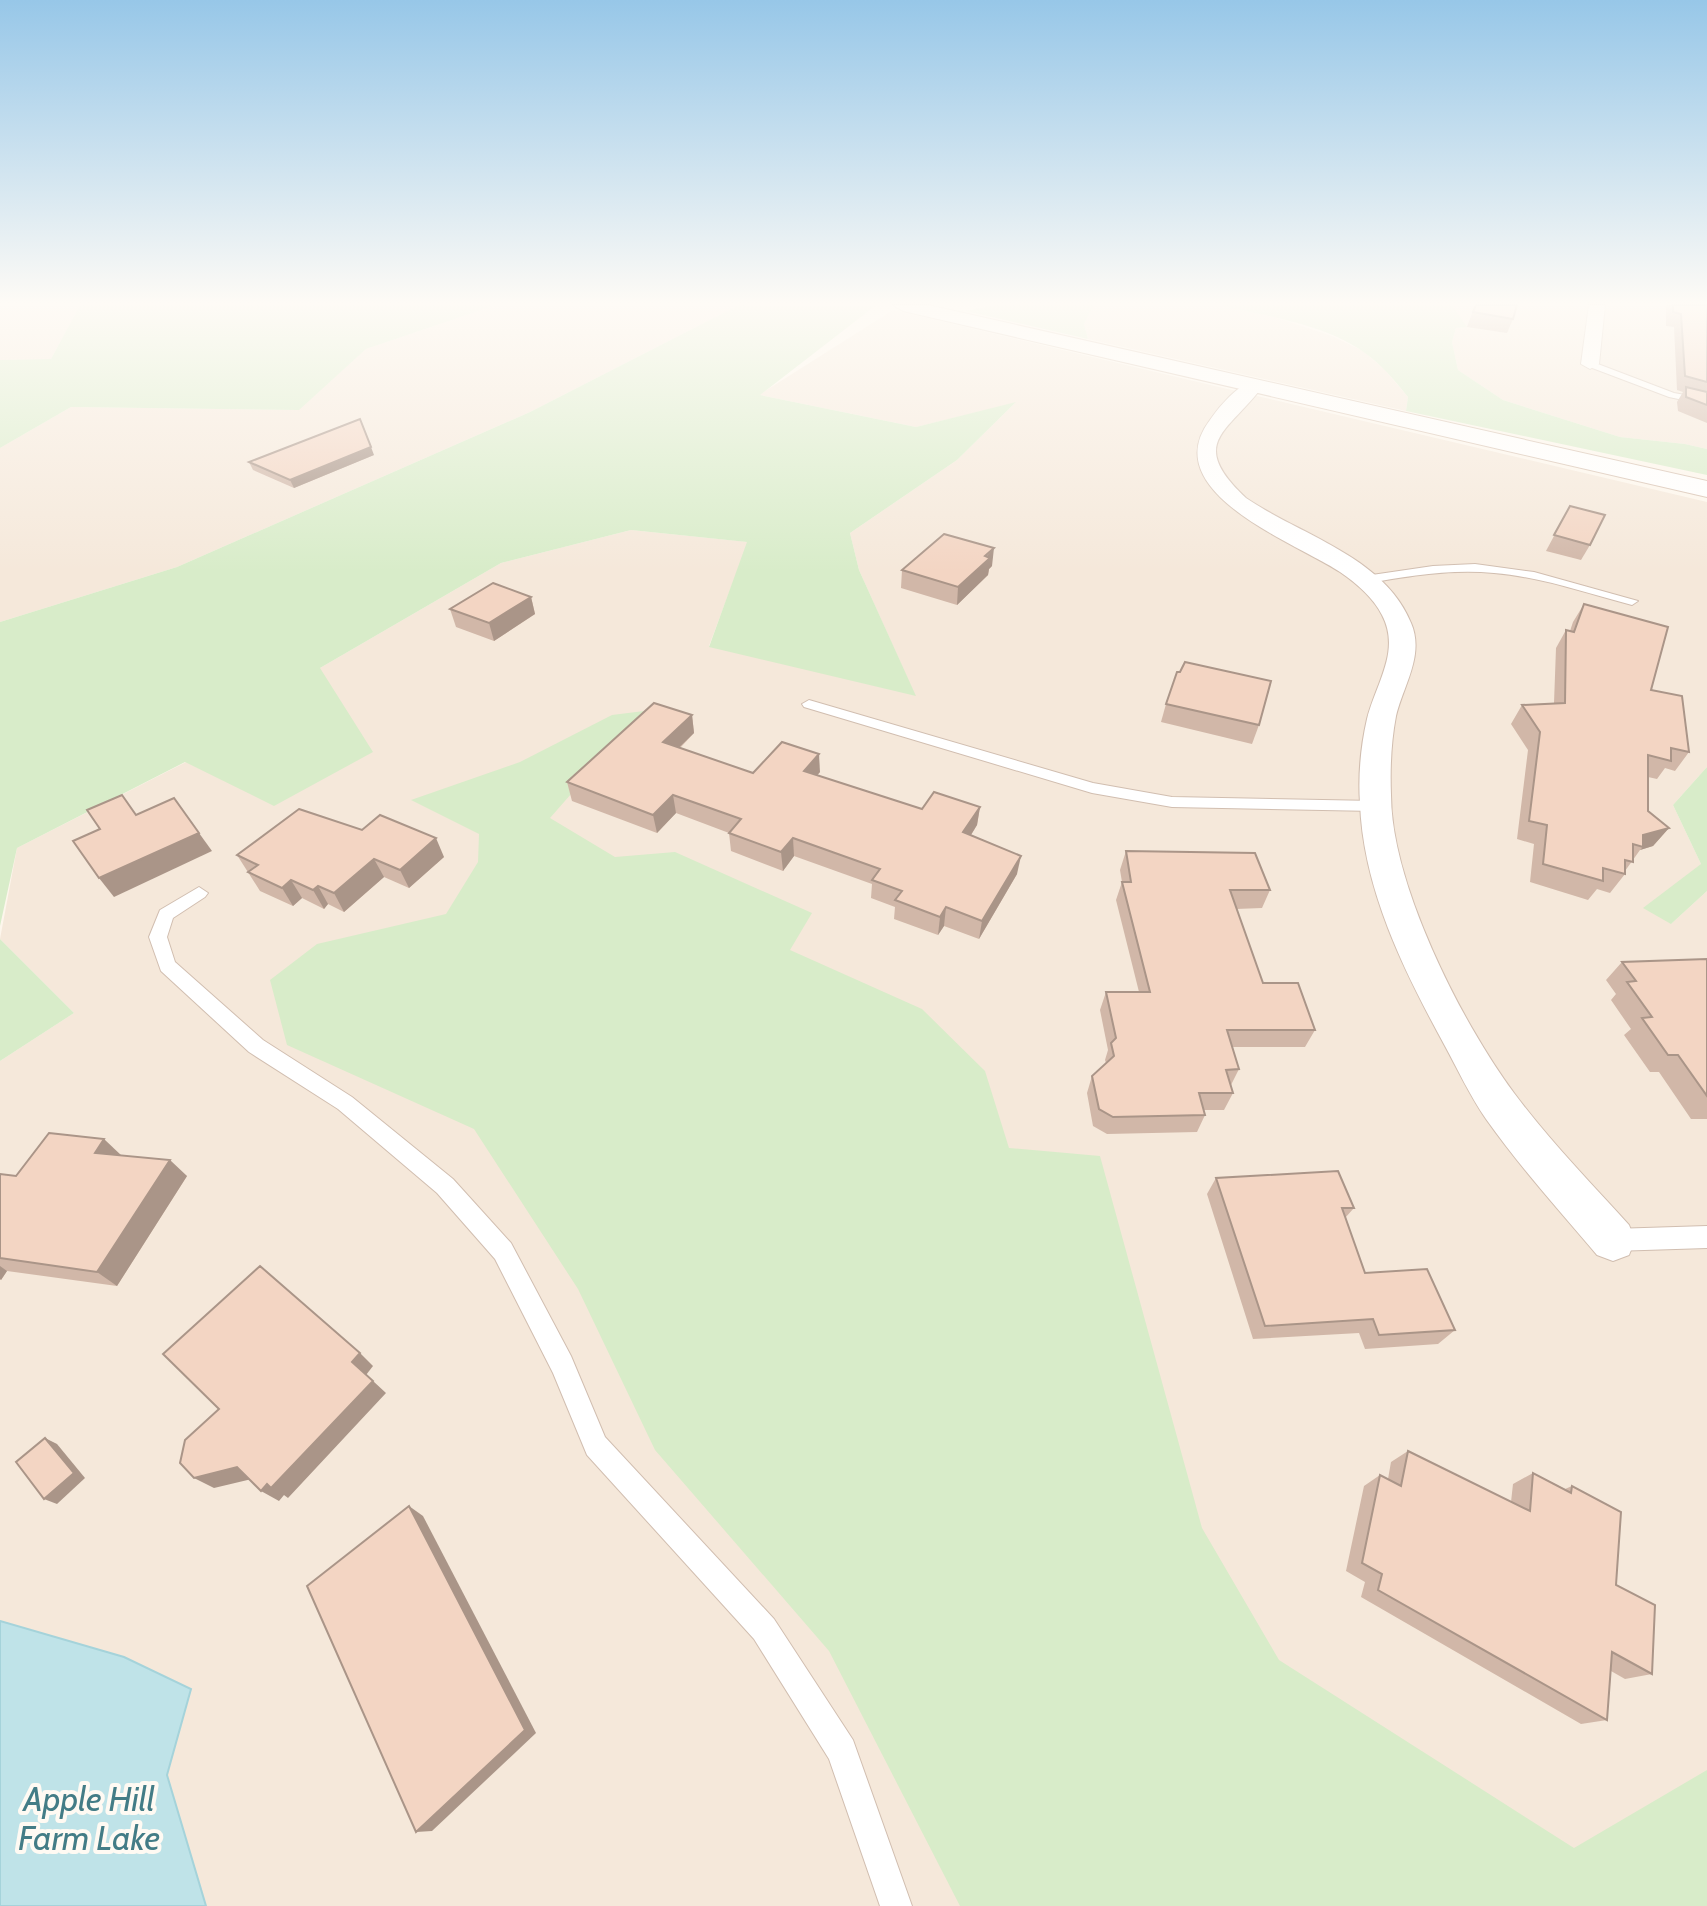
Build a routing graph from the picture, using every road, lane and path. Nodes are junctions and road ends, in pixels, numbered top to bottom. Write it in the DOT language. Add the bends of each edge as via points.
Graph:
graph roads {
  1 [pos="1247,394"];
  2 [pos="1289,394"];
  3 [pos="1669,394"];
  4 [pos="1707,402"];
  5 [pos="1707,489"];
  6 [pos="1365,580"];
  7 [pos="1632,601"];
  8 [pos="809,704"];
  9 [pos="1375,806"];
  10 [pos="199,893"];
  11 [pos="1707,1237"];
  12 [pos="1613,1240"];
  13 [pos="896,1906"];
  1 -- 6 [label="street" via="1212,432 1206,446 1211,472 1250,512"];
  2 -- 5 [label="street"];
  3 -- 4 [label="lane"];
  6 -- 7 [label="lane" via="1426,569 1478,568"];
  6 -- 9 [label="street" via="1391,608 1404,646 1376,752"];
  8 -- 9 [label="lane" via="1092,788 1172,802"];
  9 -- 12 [label="street" via="1399,909 1438,999 1499,1105"];
  10 -- 13 [label="lane" via="166,914 158,937 167,966 256,1046 345,1103 445,1186 503,1251 562,1365 596,1446 764,1629 842,1751"];
  11 -- 12 [label="lane"];
}
